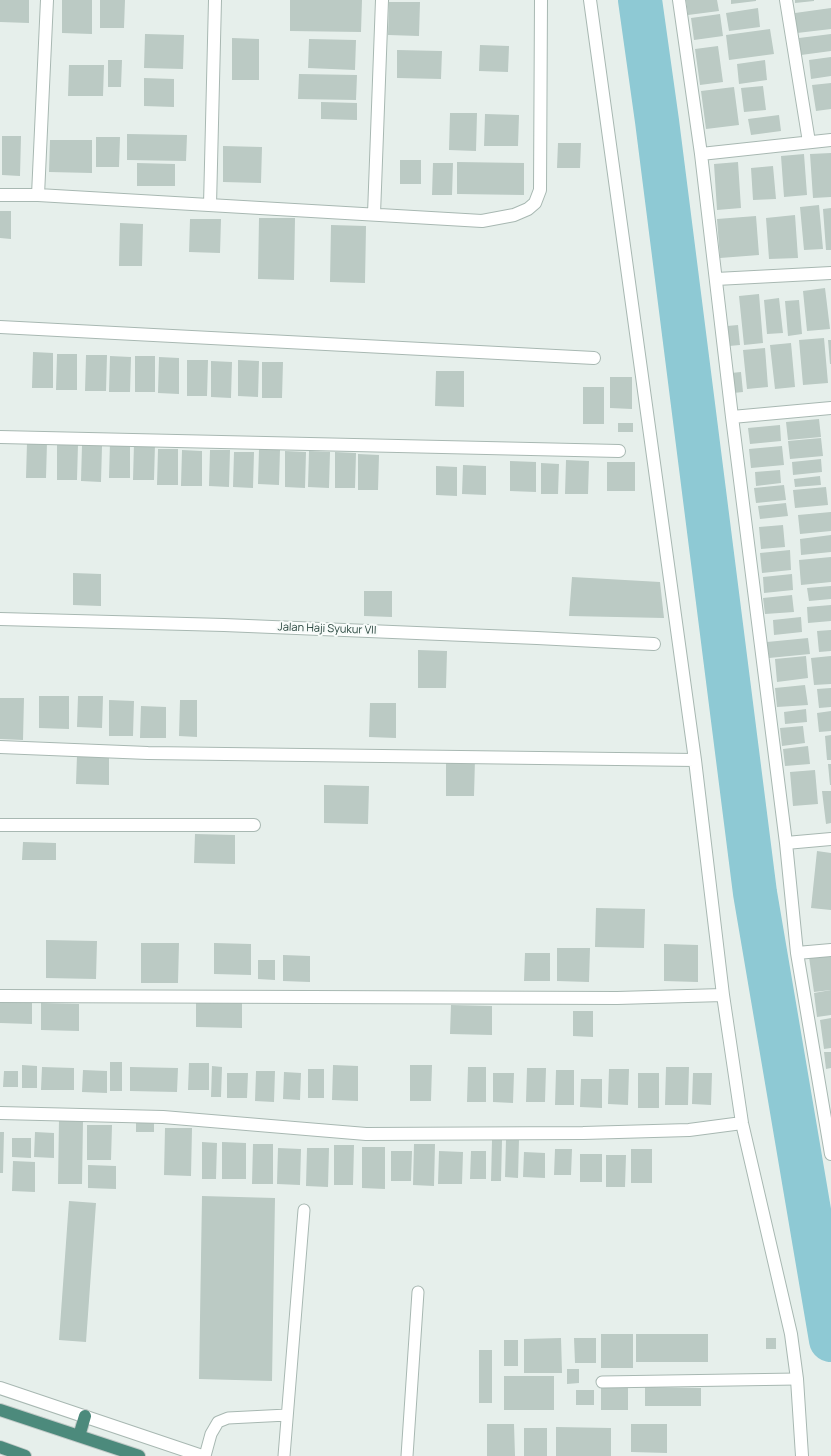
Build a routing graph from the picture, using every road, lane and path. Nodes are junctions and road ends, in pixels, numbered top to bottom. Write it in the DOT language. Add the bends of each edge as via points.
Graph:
graph roads {
  1 [pos="47,0"];
  2 [pos="215,0"];
  3 [pos="382,0"];
  4 [pos="541,0"];
  5 [pos="590,0"];
  6 [pos="679,0"];
  7 [pos="786,0"];
  8 [pos="831,140"];
  9 [pos="809,142"];
  10 [pos="701,154"];
  11 [pos="0,195"];
  12 [pos="38,195"];
  13 [pos="210,205"];
  14 [pos="374,214"];
  15 [pos="831,272"];
  16 [pos="716,279"];
  17 [pos="0,327"];
  18 [pos="594,358"];
  19 [pos="831,408"];
  20 [pos="732,417"];
  21 [pos="0,437"];
  22 [pos="619,451"];
  23 [pos="0,619"];
  24 [pos="654,644"];
  25 [pos="0,747"];
  26 [pos="695,760"];
  27 [pos="0,825"];
  28 [pos="254,825"];
  29 [pos="831,839"];
  30 [pos="786,843"];
  31 [pos="831,950"];
  32 [pos="796,953"];
  33 [pos="723,995"];
  34 [pos="0,996"];
  35 [pos="0,1113"];
  36 [pos="742,1123"];
  37 [pos="831,1154"];
  38 [pos="304,1210"];
  39 [pos="418,1292"];
  40 [pos="797,1379"];
  41 [pos="602,1382"];
  42 [pos="0,1388"];
  43 [pos="0,1410"];
  44 [pos="288,1415"];
  45 [pos="85,1416"];
  46 [pos="80,1436"];
  47 [pos="0,1447"];
  48 [pos="25,1456"];
  49 [pos="139,1456"];
  50 [pos="202,1456"];
  51 [pos="205,1456"];
  52 [pos="284,1456"];
  53 [pos="407,1456"];
  54 [pos="802,1456"];
  1 -- 12 [label="street"];
  2 -- 13 [label="street"];
  3 -- 14 [label="street"];
  4 -- 14 [label="street" via="540,190 535,203 514,215 482,221"];
  5 -- 26 [label="street"];
  6 -- 10 [label="street"];
  7 -- 9 [label="street"];
  8 -- 9 [label="street"];
  9 -- 10 [label="street"];
  10 -- 16 [label="street"];
  11 -- 12 [label="street"];
  12 -- 13 [label="street"];
  13 -- 14 [label="street"];
  15 -- 16 [label="street"];
  16 -- 20 [label="street"];
  17 -- 18 [label="street"];
  19 -- 20 [label="street"];
  20 -- 30 [label="street"];
  21 -- 22 [label="street"];
  23 -- 24 [label="street, Jalan Haji Syukur VII" via="239,625"];
  25 -- 26 [label="street" via="148,753"];
  26 -- 33 [label="street"];
  27 -- 28 [label="street"];
  29 -- 30 [label="street"];
  30 -- 32 [label="street"];
  31 -- 32 [label="street"];
  32 -- 37 [label="street"];
  33 -- 34 [label="street" via="617,998"];
  33 -- 36 [label="street"];
  35 -- 36 [label="street" via="163,1117 366,1134 689,1130"];
  36 -- 40 [label="street" via="791,1334"];
  38 -- 44 [label="lane"];
  39 -- 53 [label="lane"];
  40 -- 41 [label="lane"];
  40 -- 54 [label="street"];
  42 -- 45 [label="street"];
  43 -- 46 [label="highway"];
  44 -- 51 [label="lane" via="228,1418 218,1422 210,1434"];
  44 -- 52 [label="lane"];
  45 -- 46 [label="highway"];
  45 -- 50 [label="street"];
  46 -- 49 [label="highway"];
  47 -- 48 [label="highway"];
}
